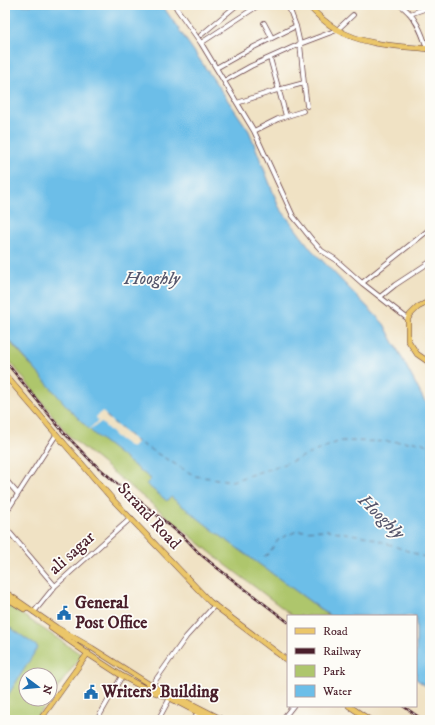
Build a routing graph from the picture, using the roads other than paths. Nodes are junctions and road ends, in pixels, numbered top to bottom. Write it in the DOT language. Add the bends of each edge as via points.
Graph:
graph roads {
  1 [pos="178,5"];
  2 [pos="238,5"];
  3 [pos="259,5"];
  4 [pos="288,5"];
  5 [pos="308,5"];
  6 [pos="400,5"];
  7 [pos="430,7"];
  8 [pos="410,14"];
  9 [pos="353,15"];
  10 [pos="264,23"];
  11 [pos="296,26"];
  12 [pos="337,30"];
  13 [pos="200,34"];
  14 [pos="272,38"];
  15 [pos="201,43"];
  16 [pos="300,44"];
  17 [pos="428,49"];
  18 [pos="270,58"];
  19 [pos="216,68"];
  20 [pos="224,81"];
  21 [pos="304,83"];
  22 [pos="279,90"];
  23 [pos="238,103"];
  24 [pos="307,106"];
  25 [pos="303,111"];
  26 [pos="286,116"];
  27 [pos="254,131"];
  28 [pos="429,231"];
  29 [pos="430,262"];
  30 [pos="362,283"];
  31 [pos="380,297"];
  32 [pos="430,301"];
  33 [pos="408,319"];
  34 [pos="430,363"];
  35 [pos="5,375"];
  36 [pos="56,435"];
  37 [pos="5,479"];
  38 [pos="18,494"];
  39 [pos="5,514"];
  40 [pos="131,518"];
  41 [pos="5,528"];
  42 [pos="55,586"];
  43 [pos="5,592"];
  44 [pos="5,596"];
  45 [pos="215,606"];
  46 [pos="33,613"];
  47 [pos="92,648"];
  48 [pos="88,654"];
  49 [pos="287,659"];
  50 [pos="122,676"];
  51 [pos="150,688"];
  52 [pos="171,696"];
  53 [pos="292,707"];
  54 [pos="350,707"];
  55 [pos="198,713"];
  56 [pos="40,720"];
  57 [pos="97,720"];
  58 [pos="158,720"];
  59 [pos="194,720"];
  60 [pos="212,720"];
  61 [pos="223,720"];
  62 [pos="282,720"];
  63 [pos="369,720"];
  1 -- 15 [label="street" via="177,9"];
  2 -- 13 [label="street"];
  3 -- 15 [label="street"];
  4 -- 11 [label="street"];
  5 -- 12 [label="main road"];
  6 -- 8 [label="street"];
  7 -- 8 [label="street"];
  8 -- 17 [label="street"];
  9 -- 12 [label="street"];
  10 -- 14 [label="street"];
  11 -- 14 [label="street"];
  11 -- 16 [label="street"];
  12 -- 16 [label="street"];
  12 -- 17 [label="main road" via="375,44"];
  14 -- 19 [label="street"];
  15 -- 19 [label="street"];
  16 -- 18 [label="street"];
  16 -- 21 [label="street"];
  18 -- 20 [label="street"];
  18 -- 22 [label="street"];
  19 -- 20 [label="street"];
  20 -- 23 [label="street"];
  21 -- 22 [label="street"];
  21 -- 24 [label="street"];
  22 -- 23 [label="street"];
  22 -- 26 [label="street"];
  23 -- 27 [label="street"];
  25 -- 26 [label="street"];
  26 -- 27 [label="street"];
  27 -- 30 [label="street" via="293,216 322,251"];
  28 -- 30 [label="street"];
  29 -- 31 [label="street"];
  30 -- 31 [label="street"];
  31 -- 33 [label="street"];
  32 -- 33 [label="main road" via="418,307"];
  33 -- 34 [label="main road" via="408,340 417,354"];
  35 -- 36 [label="main road, Strand Road"];
  36 -- 38 [label="street"];
  36 -- 40 [label="main road, Strand Road"];
  37 -- 38 [label="street"];
  38 -- 39 [label="street"];
  40 -- 42 [label="street, ali sagar"];
  40 -- 45 [label="main road, Strand Road"];
  41 -- 42 [label="street"];
  42 -- 46 [label="street, ali sagar"];
  43 -- 46 [label="main road"];
  44 -- 46 [label="main road"];
  45 -- 49 [label="main road, Strand Road"];
  45 -- 51 [label="street" via="186,637"];
  46 -- 47 [label="main road"];
  46 -- 48 [label="main road"];
  47 -- 48 [label="main road"];
  47 -- 51 [label="main road"];
  48 -- 50 [label="main road"];
  48 -- 56 [label="main road"];
  50 -- 51 [label="main road"];
  50 -- 57 [label="street"];
  51 -- 52 [label="main road"];
  52 -- 55 [label="main road"];
  52 -- 58 [label="street"];
  52 -- 61 [label="main road"];
  53 -- 62 [label="street"];
  54 -- 63 [label="main road"];
  55 -- 59 [label="street"];
  55 -- 60 [label="main road"];
}
